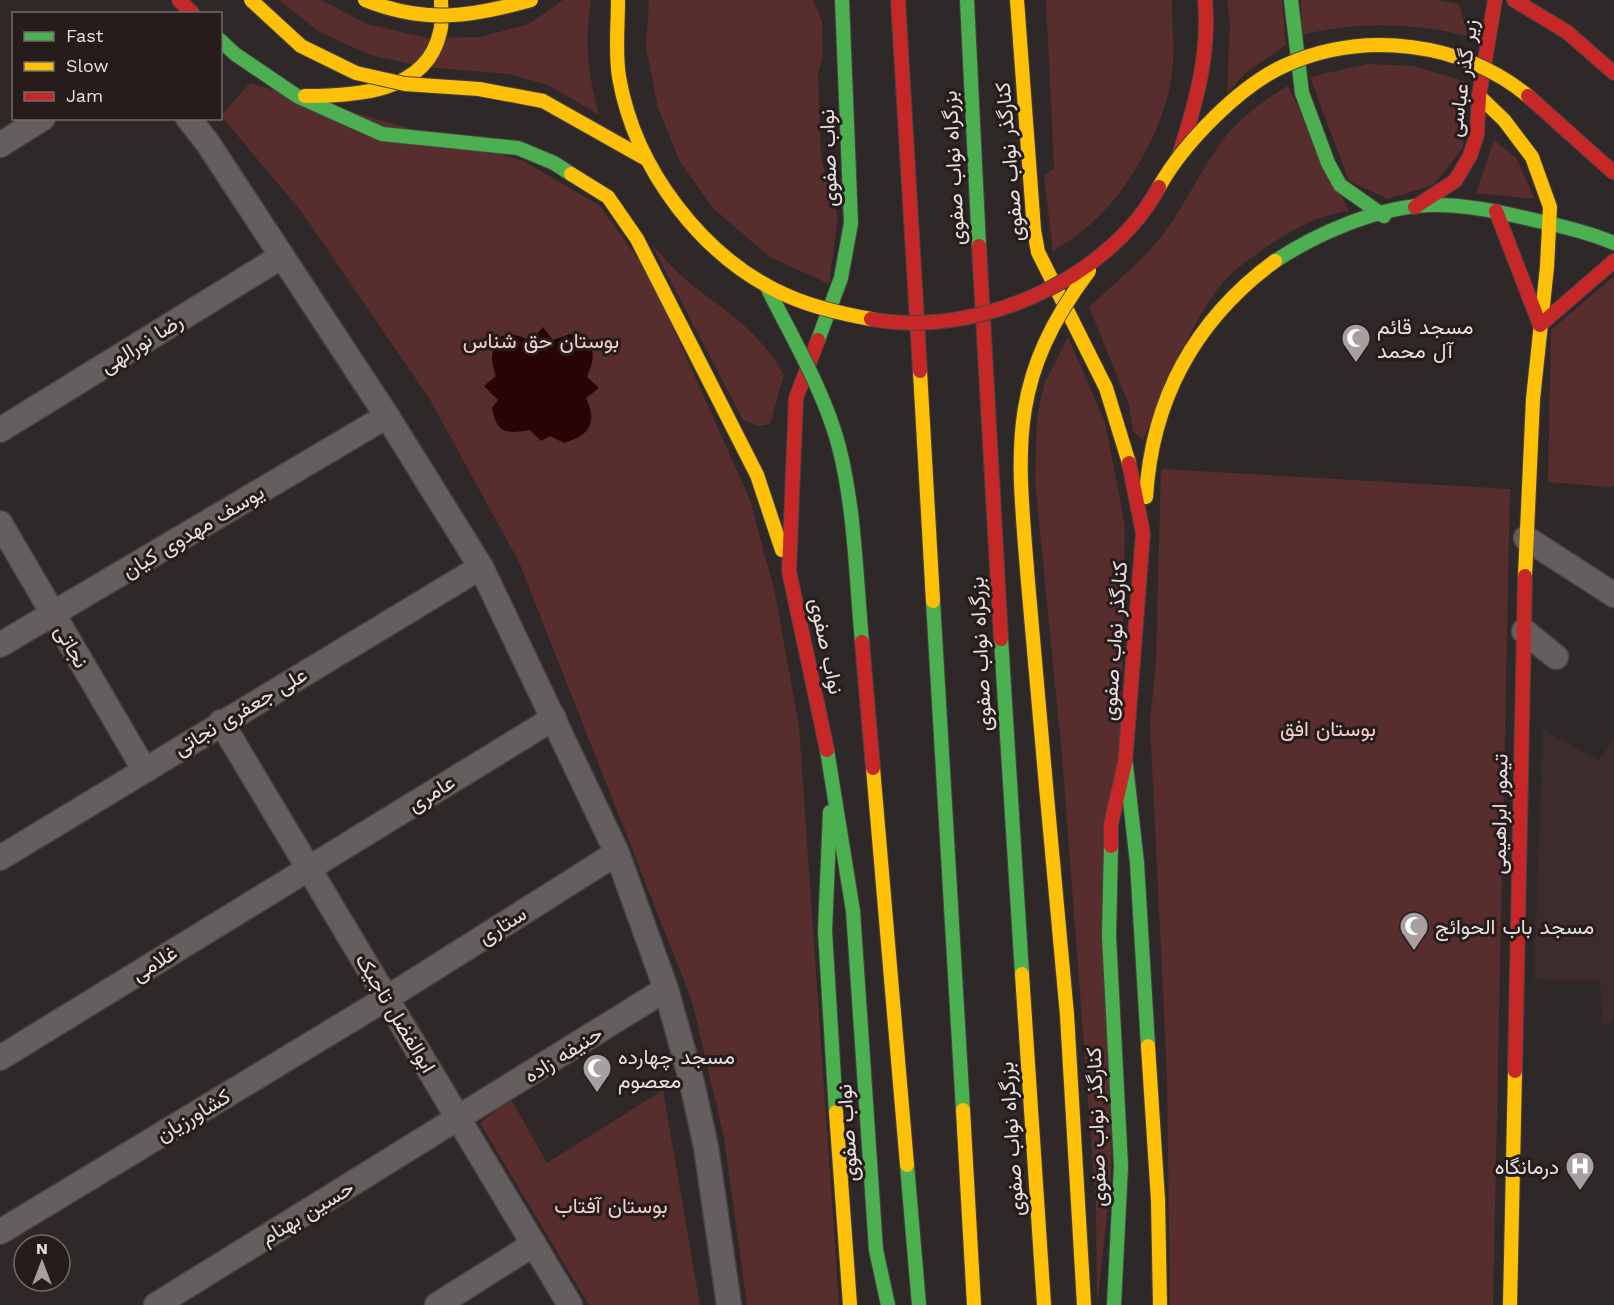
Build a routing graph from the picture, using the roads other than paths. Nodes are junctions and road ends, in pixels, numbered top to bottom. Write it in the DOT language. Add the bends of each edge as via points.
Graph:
graph roads {
  1 [pos="179,0"];
  2 [pos="251,0"];
  3 [pos="365,0"];
  4 [pos="441,0"];
  5 [pos="531,0"];
  6 [pos="618,0"];
  7 [pos="842,0"];
  8 [pos="898,0"];
  9 [pos="967,0"];
  10 [pos="1017,0"];
  11 [pos="1205,0"];
  12 [pos="1291,0"];
  13 [pos="1495,0"];
  14 [pos="1514,0"];
  15 [pos="191,12"];
  16 [pos="222,42"];
  17 [pos="1614,73"];
  18 [pos="297,96"];
  19 [pos="1479,96"];
  20 [pos="40,120"];
  21 [pos="190,120"];
  22 [pos="0,145"];
  23 [pos="1180,153"];
  24 [pos="646,159"];
  25 [pos="1614,173"];
  26 [pos="1415,207"];
  27 [pos="1496,211"];
  28 [pos="1384,216"];
  29 [pos="1549,223"];
  30 [pos="1614,243"];
  31 [pos="1102,254"];
  32 [pos="282,256"];
  33 [pos="1614,261"];
  34 [pos="766,285"];
  35 [pos="1540,325"];
  36 [pos="387,416"];
  37 [pos="0,430"];
  38 [pos="0,523"];
  39 [pos="1143,533"];
  40 [pos="1526,538"];
  41 [pos="481,567"];
  42 [pos="789,571"];
  43 [pos="1614,596"];
  44 [pos="53,614"];
  45 [pos="1524,631"];
  46 [pos="0,645"];
  47 [pos="1556,657"];
  48 [pos="554,718"];
  49 [pos="221,722"];
  50 [pos="1125,763"];
  51 [pos="144,769"];
  52 [pos="832,771"];
  53 [pos="617,853"];
  54 [pos="0,858"];
  55 [pos="309,868"];
  56 [pos="666,989"];
  57 [pos="387,998"];
  58 [pos="0,1058"];
  59 [pos="459,1119"];
  60 [pos="0,1232"];
  61 [pos="534,1244"];
  62 [pos="156,1305"];
  63 [pos="437,1305"];
  64 [pos="570,1305"];
  65 [pos="729,1305"];
  66 [pos="850,1305"];
  67 [pos="888,1305"];
  68 [pos="919,1305"];
  69 [pos="974,1305"];
  70 [pos="1044,1305"];
  71 [pos="1084,1305"];
  72 [pos="1114,1305"];
  73 [pos="1160,1305"];
  74 [pos="1510,1305"];
  1 -- 15 [label="main road"];
  2 -- 24 [label="main road, bridge" via="301,46 356,73 405,84 479,89 543,101"];
  3 -- 5 [label="main road, bridge" via="387,10 461,18"];
  4 -- 18 [label="main road" via="440,35 431,58 412,74 384,90 354,96"];
  6 -- 24 [label="main road, bridge" via="620,78"];
  7 -- 42 [label="main road, نواب صفوی" via="851,223 841,278 796,398"];
  8 -- 69 [label="main road, بزرگراه نواب صفوی"];
  9 -- 70 [label="main road, بزرگراه نواب صفوی" via="1009,800"];
  10 -- 39 [label="main road, کنارگذر نواب صفوی" via="1038,252 1106,388 1127,455"];
  11 -- 23 [label="main road" via="1208,20 1202,88"];
  12 -- 28 [label="main road" via="1302,93 1328,163 1340,185"];
  13 -- 19 [label="main road, زیر گذر عباسی"];
  14 -- 17 [label="main road" via="1542,12 1582,41"];
  16 -- 18 [label="main road"];
  18 -- 42 [label="main road" via="382,134 518,148 554,163 608,197 663,286 757,475"];
  19 -- 26 [label="main road, زیر گذر عباسی" via="1477,134 1470,156 1455,181"];
  19 -- 29 [label="main road, تیمور ابراهیمی" via="1509,125 1532,158 1550,207"];
  20 -- 22 [label="street"];
  21 -- 32 [label="street"];
  23 -- 25 [label="main road, bridge" via="1272,72 1342,49 1388,44 1427,47 1504,76 1549,110"];
  23 -- 31 [label="main road, bridge" via="1147,208"];
  24 -- 34 [label="main road, bridge" via="677,208 717,251"];
  26 -- 27 [label="main road"];
  26 -- 28 [label="main road"];
  27 -- 29 [label="main road"];
  27 -- 35 [label="main road"];
  28 -- 39 [label="main road" via="1303,243 1259,272 1202,331 1177,372 1162,407 1150,452"];
  29 -- 30 [label="main road"];
  29 -- 35 [label="main road, تیمور ابراهیمی"];
  31 -- 34 [label="main road, bridge" via="1053,288 998,310 939,322 879,322 821,309"];
  31 -- 71 [label="main road, bridge" via="1074,290 1049,333 1026,397 1020,440 1021,490 1067,1015"];
  32 -- 36 [label="street"];
  32 -- 37 [label="street, رضا نورالهی"];
  33 -- 35 [label="main road"];
  34 -- 68 [label="main road, bridge" via="824,402 839,448 852,525"];
  35 -- 40 [label="main road, تیمور ابراهیمی"];
  36 -- 41 [label="street"];
  36 -- 44 [label="street, یوسف مهدوی کیان"];
  38 -- 44 [label="street, نجاتی"];
  39 -- 50 [label="main road, کنارگذر نواب صفوی"];
  40 -- 43 [label="street"];
  40 -- 45 [label="main road, تیمور ابراهیمی"];
  41 -- 48 [label="street"];
  41 -- 49 [label="street, علی جعفری نجاتی"];
  42 -- 52 [label="main road, نواب صفوی"];
  44 -- 46 [label="street, یوسف مهدوی کیان"];
  44 -- 51 [label="street, نجاتی"];
  45 -- 47 [label="street"];
  45 -- 74 [label="main road, تیمور ابراهیمی"];
  48 -- 53 [label="street"];
  48 -- 55 [label="street, عامری"];
  49 -- 51 [label="street, علی جعفری نجاتی"];
  49 -- 55 [label="street, ابوالفضل تاجیک"];
  50 -- 72 [label="main road, کنارگذر نواب صفوی" via="1111,825 1109,936 1121,1166"];
  50 -- 73 [label="main road" via="1137,863 1158,1200"];
  51 -- 54 [label="street, علی جعفری نجاتی"];
  52 -- 66 [label="main road" via="825,931"];
  52 -- 67 [label="main road, نواب صفوی" via="853,911 876,1250"];
  53 -- 56 [label="street"];
  53 -- 57 [label="street, ستاری"];
  55 -- 57 [label="street, ابوالفضل تاجیک"];
  55 -- 58 [label="street, غلامی"];
  56 -- 59 [label="street, حنیفه زاده"];
  56 -- 65 [label="street" via="703,1136"];
  57 -- 59 [label="street, ابوالفضل تاجیک"];
  57 -- 60 [label="street, کشاورزیان"];
  59 -- 61 [label="street, ابوالفضل تاجیک"];
  59 -- 62 [label="street, حسین بهنام"];
  61 -- 63 [label="street"];
  61 -- 64 [label="street, ابوالفضل تاجیک"];
}
